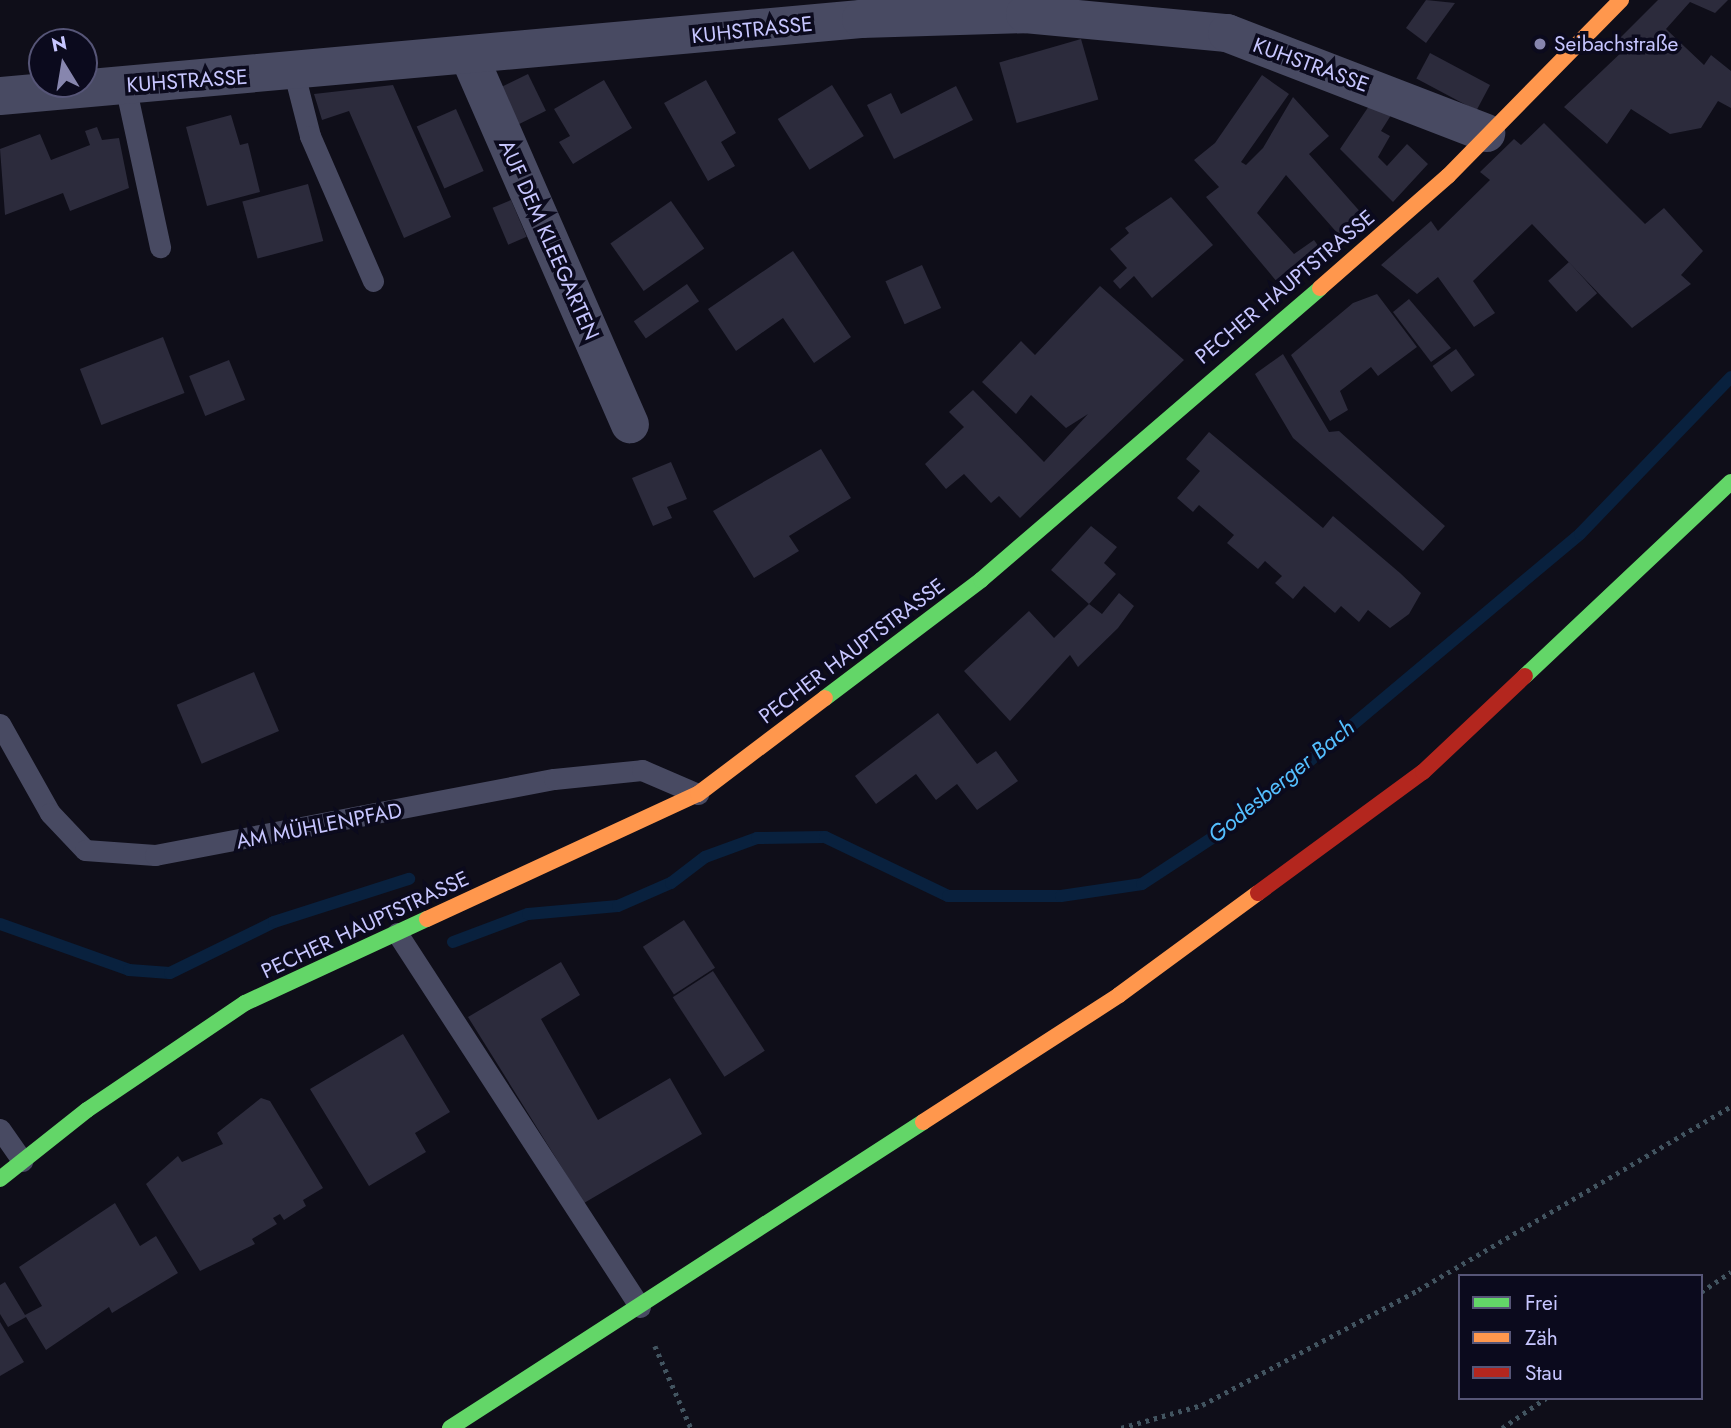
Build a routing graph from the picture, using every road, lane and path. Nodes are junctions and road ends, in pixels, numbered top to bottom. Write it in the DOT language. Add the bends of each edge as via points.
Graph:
graph roads {
  1 [pos="1621,0"];
  2 [pos="1019,7"];
  3 [pos="469,56"];
  4 [pos="294,73"];
  5 [pos="125,85"];
  6 [pos="0,96"];
  7 [pos="1486,133"];
  8 [pos="160,247"];
  9 [pos="373,281"];
  10 [pos="629,424"];
  11 [pos="1731,482"];
  12 [pos="0,723"];
  13 [pos="698,794"];
  14 [pos="397,933"];
  15 [pos="1731,1106"];
  16 [pos="0,1129"];
  17 [pos="22,1161"];
  18 [pos="0,1179"];
  19 [pos="1731,1272"];
  20 [pos="1703,1291"];
  21 [pos="640,1307"];
  22 [pos="1543,1400"];
  23 [pos="450,1428"];
  24 [pos="691,1428"];
  25 [pos="1121,1428"];
  26 [pos="1502,1428"];
  1 -- 7 [label="street, PECHER HAUPTSTRASSE"];
  2 -- 3 [label="street, KUHSTRASSE"];
  2 -- 7 [label="street, KUHSTRASSE" via="1227,33"];
  3 -- 4 [label="street, KUHSTRASSE"];
  3 -- 10 [label="street, AUF DEM KLEEGARTEN"];
  4 -- 5 [label="street, KUHSTRASSE"];
  4 -- 9 [label="lane" via="310,136"];
  5 -- 6 [label="street, KUHSTRASSE"];
  5 -- 8 [label="lane"];
  7 -- 13 [label="street, PECHER HAUPTSTRASSE" via="1448,176 981,580"];
  11 -- 21 [label="street" via="1423,772 1119,995"];
  12 -- 13 [label="lane, AM MÜHLENPFAD" via="50,813 85,850 155,855 554,779 642,770"];
  13 -- 14 [label="street, PECHER HAUPTSTRASSE"];
  14 -- 17 [label="street, PECHER HAUPTSTRASSE" via="246,1003"];
  14 -- 21 [label="lane"];
  15 -- 25 [label="path" via="1418,1290 1202,1405"];
  16 -- 17 [label="lane"];
  17 -- 18 [label="street, PECHER HAUPTSTRASSE"];
  19 -- 20 [label="path"];
  21 -- 23 [label="street"];
  21 -- 24 [label="path"];
  22 -- 26 [label="path"];
}
